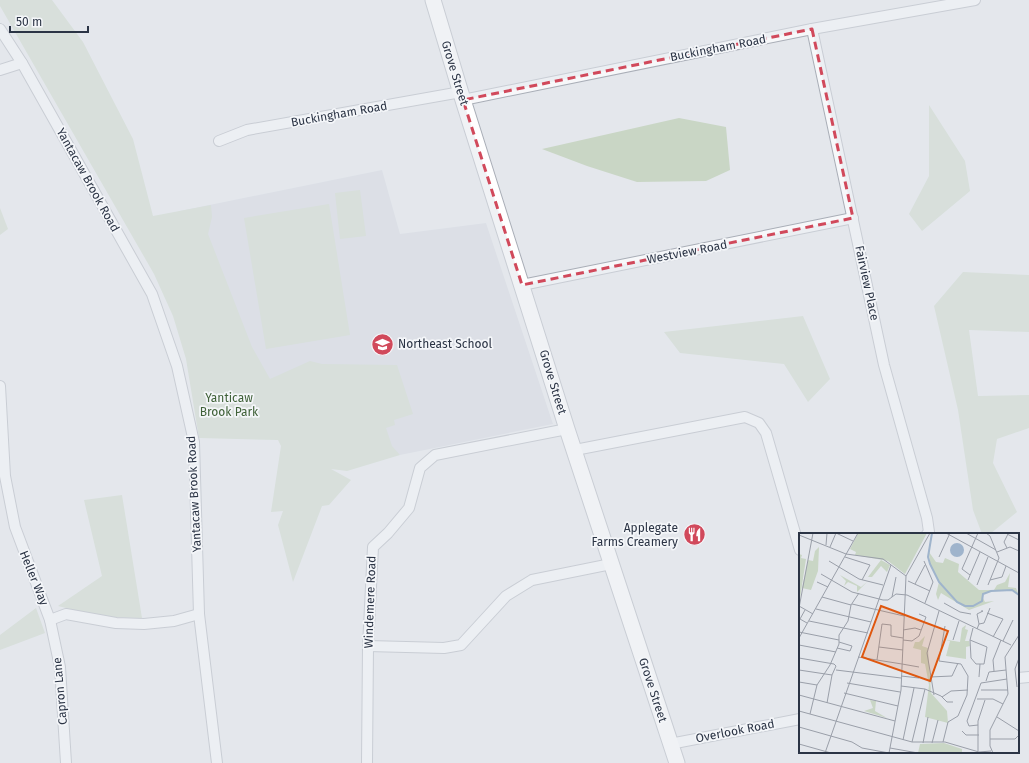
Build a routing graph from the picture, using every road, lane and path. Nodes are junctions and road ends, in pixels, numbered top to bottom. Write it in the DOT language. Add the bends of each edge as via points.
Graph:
graph roads {
  1 [pos="433,0"];
  2 [pos="975,0"];
  3 [pos="0,29"];
  4 [pos="812,29"];
  5 [pos="22,63"];
  6 [pos="0,70"];
  7 [pos="462,96"];
  8 [pos="219,141"];
  9 [pos="853,218"];
  10 [pos="522,285"];
  11 [pos="0,386"];
  12 [pos="567,429"];
  13 [pos="575,450"];
  14 [pos="927,533"];
  15 [pos="799,547"];
  16 [pos="611,564"];
  17 [pos="199,614"];
  18 [pos="50,620"];
  19 [pos="368,646"];
  20 [pos="1029,677"];
  21 [pos="1019,678"];
  22 [pos="799,719"];
  23 [pos="670,744"];
  24 [pos="66,763"];
  25 [pos="217,763"];
  26 [pos="367,763"];
  27 [pos="677,763"];
  1 -- 7 [label="main road, Grove Street"];
  2 -- 4 [label="street, Buckingham Road"];
  3 -- 5 [label="street, Yantacaw Brook Road"];
  4 -- 7 [label="street, Buckingham Road"];
  4 -- 9 [label="street, Fairview Place"];
  5 -- 6 [label="street"];
  5 -- 17 [label="street, Yantacaw Brook Road" via="152,294 177,366 194,442"];
  7 -- 8 [label="street, Buckingham Road" via="247,130"];
  7 -- 10 [label="main road, Grove Street"];
  9 -- 10 [label="street, Westview Road"];
  9 -- 14 [label="street, Fairview Place" via="884,366 927,518"];
  10 -- 12 [label="main road, Grove Street"];
  11 -- 18 [label="street, Heller Way" via="5,476 15,527"];
  12 -- 13 [label="main road, Grove Street"];
  12 -- 19 [label="street, Windemere Road" via="435,455 420,468 409,508 373,547"];
  13 -- 15 [label="street" via="745,417 759,423 766,433"];
  13 -- 16 [label="main road, Grove Street"];
  16 -- 19 [label="street" via="532,580 506,596 461,645 444,648"];
  16 -- 23 [label="main road, Grove Street"];
  17 -- 18 [label="street, Heller Way" via="174,621 144,624 116,624 66,614"];
  17 -- 25 [label="street, Yantacaw Brook Road"];
  18 -- 24 [label="street, Capron Lane" via="60,667"];
  19 -- 26 [label="street, Windemere Road"];
  20 -- 21 [label="street"];
  22 -- 23 [label="street, Overlook Road"];
  23 -- 27 [label="main road, Grove Street"];
}
